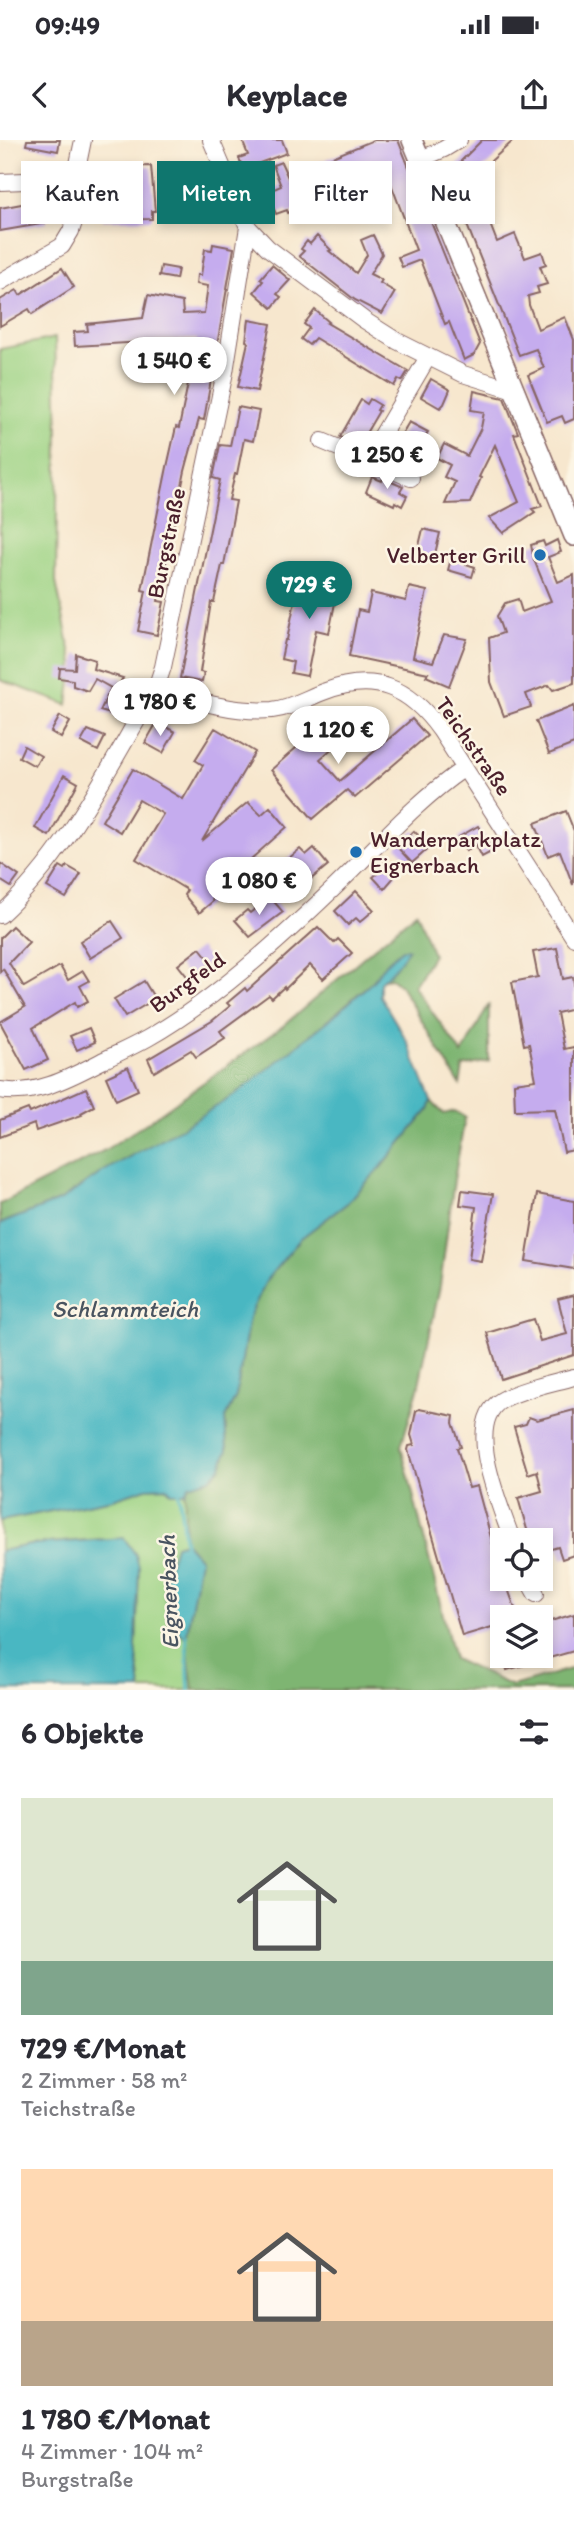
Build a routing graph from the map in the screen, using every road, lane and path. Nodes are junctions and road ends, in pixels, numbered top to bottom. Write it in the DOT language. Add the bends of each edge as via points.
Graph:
graph roads {
  1 [pos="83,140"];
  2 [pos="211,140"];
  3 [pos="412,140"];
  4 [pos="459,140"];
  5 [pos="421,159"];
  6 [pos="79,161"];
  7 [pos="21,181"];
  8 [pos="0,182"];
  9 [pos="73,224"];
  10 [pos="248,227"];
  11 [pos="0,282"];
  12 [pos="428,357"];
  13 [pos="514,390"];
  14 [pos="322,441"];
  15 [pos="368,459"];
  16 [pos="411,478"];
  17 [pos="574,536"];
  18 [pos="156,688"];
  19 [pos="463,769"];
  20 [pos="0,915"];
  21 [pos="574,938"];
  22 [pos="0,1090"];
  23 [pos="574,1377"];
  24 [pos="508,1528"];
  25 [pos="534,1591"];
  26 [pos="536,1594"];
  1 -- 6 [label="street"];
  2 -- 10 [label="street"];
  3 -- 5 [label="main road"];
  4 -- 5 [label="street"];
  5 -- 13 [label="main road"];
  7 -- 8 [label="street"];
  9 -- 11 [label="street" via="62,246"];
  10 -- 12 [label="street" via="268,248 354,312"];
  10 -- 18 [label="street, Burgstraße" via="225,372"];
  12 -- 13 [label="street"];
  12 -- 15 [label="street"];
  13 -- 17 [label="main road"];
  14 -- 15 [label="street"];
  15 -- 16 [label="street"];
  18 -- 19 [label="street, Teichstraße" via="234,709 274,710 336,688 373,682 412,700 428,714"];
  18 -- 20 [label="street, Burgstraße" via="51,859"];
  19 -- 21 [label="street, Teichstraße"];
  19 -- 22 [label="street, Burgfeld" via="312,910 160,1030 49,1086 16,1093"];
  23 -- 24 [label="street" via="502,1400 488,1412 483,1430 485,1450"];
  25 -- 26 [label="street"];
}
